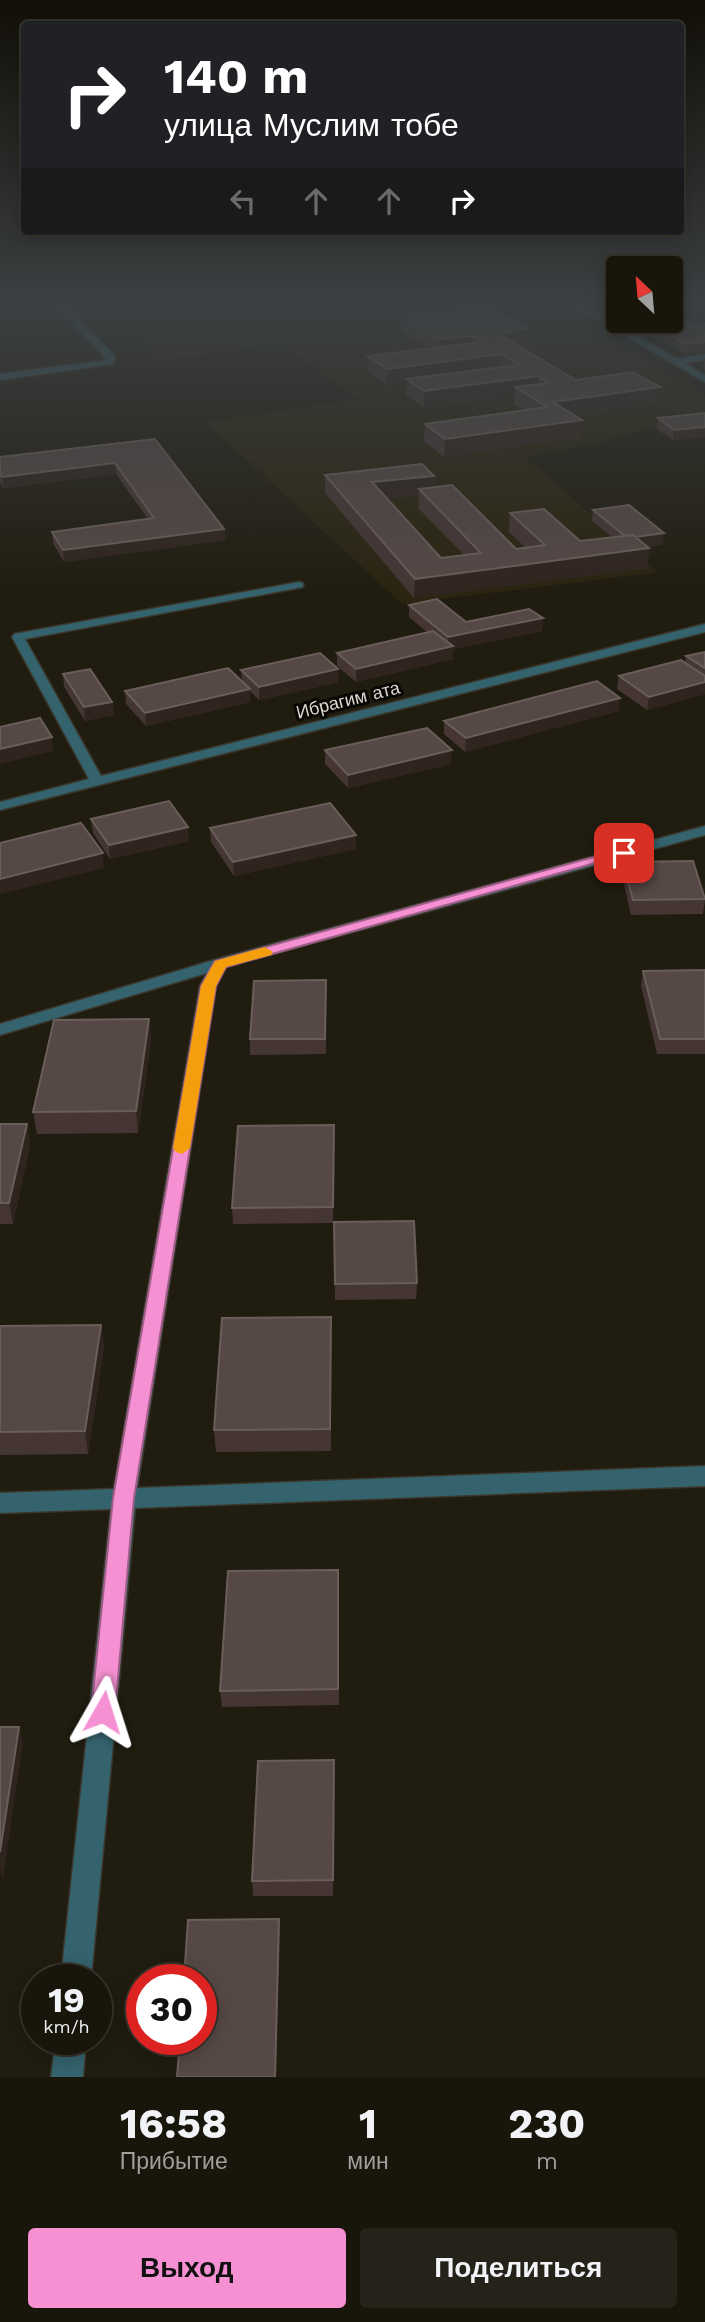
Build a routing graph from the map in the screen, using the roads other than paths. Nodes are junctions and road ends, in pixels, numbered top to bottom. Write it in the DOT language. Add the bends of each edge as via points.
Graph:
graph roads {
  1 [pos="299,585"];
  2 [pos="705,628"];
  3 [pos="97,782"];
  4 [pos="0,806"];
  5 [pos="705,830"];
  6 [pos="220,964"];
  7 [pos="0,1030"];
  8 [pos="705,1476"];
  9 [pos="124,1498"];
  10 [pos="0,1503"];
  11 [pos="77,1964"];
  12 [pos="69,2055"];
  13 [pos="67,2077"];
  1 -- 3 [label="street" via="18,637"];
  2 -- 3 [label="street, Ибрагим ата"];
  3 -- 4 [label="street, Ибрагим ата"];
  5 -- 6 [label="street"];
  6 -- 7 [label="street"];
  6 -- 9 [label="street" via="208,986"];
  8 -- 9 [label="street"];
  9 -- 10 [label="street"];
  9 -- 11 [label="street"];
  12 -- 13 [label="street"];
}
